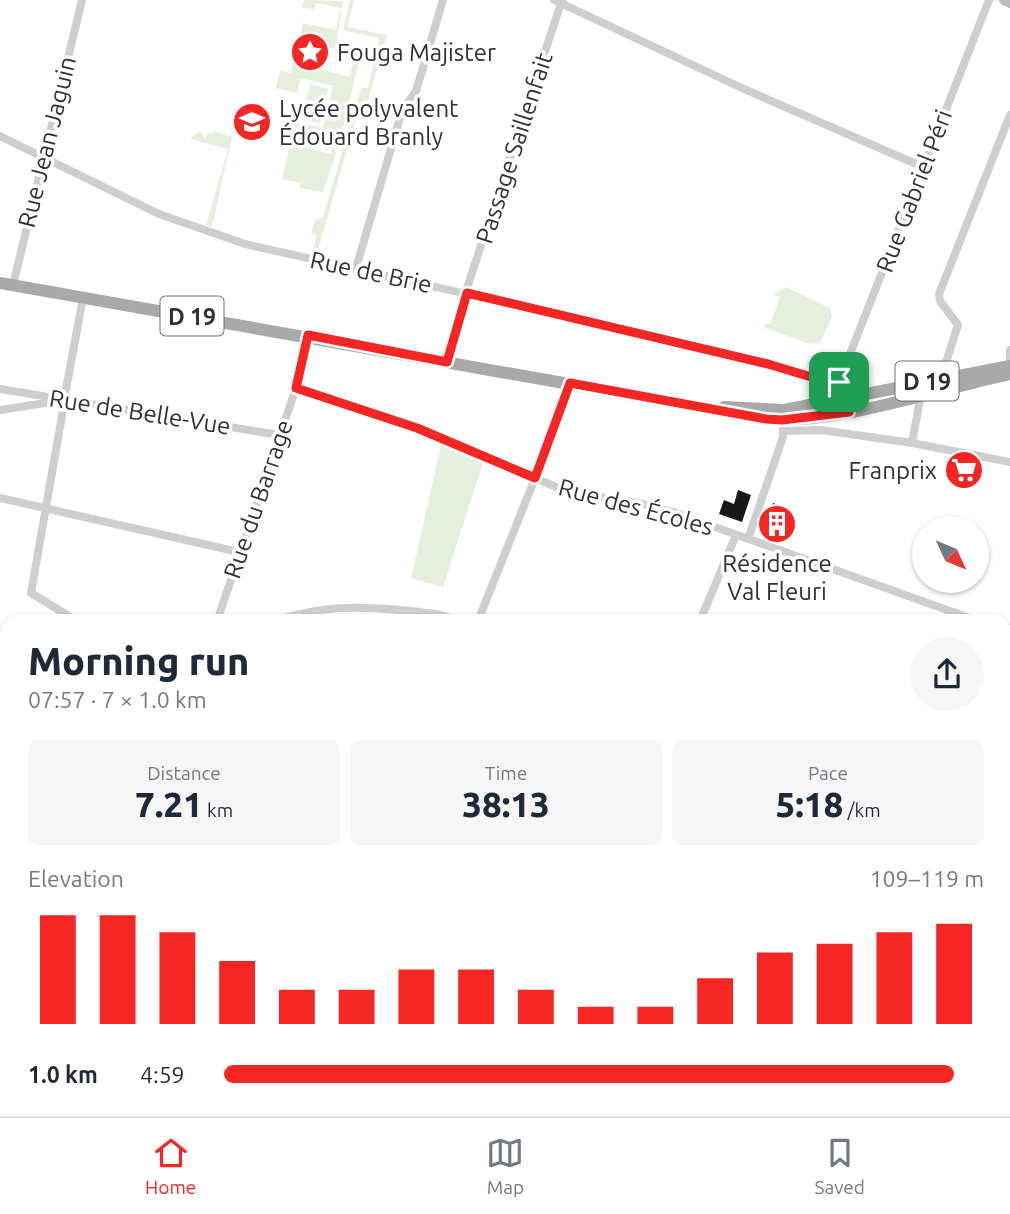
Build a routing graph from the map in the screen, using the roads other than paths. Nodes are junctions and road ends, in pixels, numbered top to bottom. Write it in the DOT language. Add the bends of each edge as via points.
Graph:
graph roads {
  1 [pos="82,0"];
  2 [pos="443,0"];
  3 [pos="989,0"];
  4 [pos="1004,0"];
  5 [pos="559,1"];
  6 [pos="1010,3"];
  7 [pos="1010,115"];
  8 [pos="0,136"];
  9 [pos="43,157"];
  10 [pos="923,167"];
  11 [pos="356,268"];
  12 [pos="6,284"];
  13 [pos="467,293"];
  14 [pos="83,298"];
  15 [pos="308,335"];
  16 [pos="1010,350"];
  17 [pos="447,362"];
  18 [pos="1010,363"];
  19 [pos="1010,374"];
  20 [pos="946,377"];
  21 [pos="839,382"];
  22 [pos="570,383"];
  23 [pos="296,388"];
  24 [pos="0,389"];
  25 [pos="922,394"];
  26 [pos="844,397"];
  27 [pos="64,400"];
  28 [pos="0,410"];
  29 [pos="63,410"];
  30 [pos="849,412"];
  31 [pos="783,421"];
  32 [pos="279,435"];
  33 [pos="912,443"];
  34 [pos="1010,462"];
  35 [pos="535,478"];
  36 [pos="0,498"];
  37 [pos="46,508"];
  38 [pos="736,535"];
  39 [pos="748,539"];
  40 [pos="239,552"];
  41 [pos="954,612"];
  42 [pos="66,614"];
  43 [pos="219,614"];
  44 [pos="296,614"];
  45 [pos="442,614"];
  46 [pos="481,614"];
  47 [pos="703,614"];
  48 [pos="959,614"];
  1 -- 9 [label="street, Rue Jean Jaguin"];
  2 -- 11 [label="street" via="416,90 402,111"];
  3 -- 10 [label="street, Rue Gabriel Péri"];
  4 -- 6 [label="street"];
  5 -- 10 [label="street"];
  5 -- 13 [label="street, Passage Saillenfait"];
  7 -- 20 [label="street" via="939,294 958,326 945,365"];
  8 -- 9 [label="street, Rue de Brie"];
  9 -- 11 [label="street, Rue de Brie" via="159,214 213,234"];
  9 -- 12 [label="street, Rue Jean Jaguin"];
  10 -- 21 [label="street, Rue Gabriel Péri"];
  11 -- 13 [label="street, Rue de Brie"];
  12 -- 14 [label="main road, D 19"];
  13 -- 17 [label="street, Passage Saillenfait"];
  13 -- 21 [label="street, Rue de Brie"];
  14 -- 15 [label="main road, D 19"];
  14 -- 27 [label="street"];
  15 -- 17 [label="main road, D 19"];
  15 -- 23 [label="street, Rue du Barrage"];
  16 -- 18 [label="street"];
  17 -- 22 [label="main road, D 19"];
  18 -- 20 [label="main road, D 19"];
  19 -- 25 [label="main road, D 19"];
  20 -- 26 [label="main road, D 19"];
  21 -- 26 [label="street"];
  22 -- 31 [label="main road, D 19"];
  22 -- 35 [label="street"];
  23 -- 32 [label="street, Rue du Barrage"];
  23 -- 35 [label="street, Rue des Écoles" via="417,428"];
  24 -- 27 [label="street, Rue de Belle-Vue"];
  25 -- 30 [label="main road, D 19"];
  25 -- 33 [label="street"];
  26 -- 30 [label="street"];
  26 -- 31 [label="main road, D 19"];
  27 -- 28 [label="street"];
  27 -- 32 [label="street, Rue de Belle-Vue"];
  29 -- 37 [label="street"];
  30 -- 31 [label="main road, D 19"];
  31 -- 33 [label="street"];
  31 -- 39 [label="street"];
  32 -- 40 [label="street, Rue du Barrage"];
  33 -- 34 [label="street"];
  35 -- 38 [label="street, Rue des Écoles" via="568,492 660,508"];
  35 -- 46 [label="street"];
  36 -- 37 [label="street"];
  37 -- 40 [label="street"];
  37 -- 42 [label="street" via="31,593"];
  38 -- 39 [label="street, Rue des Écoles"];
  38 -- 47 [label="street"];
  39 -- 41 [label="street, Rue des Écoles"];
  40 -- 43 [label="street, Rue du Barrage"];
  41 -- 48 [label="street, Rue des Écoles"];
  44 -- 45 [label="street" via="346,606"];
}
